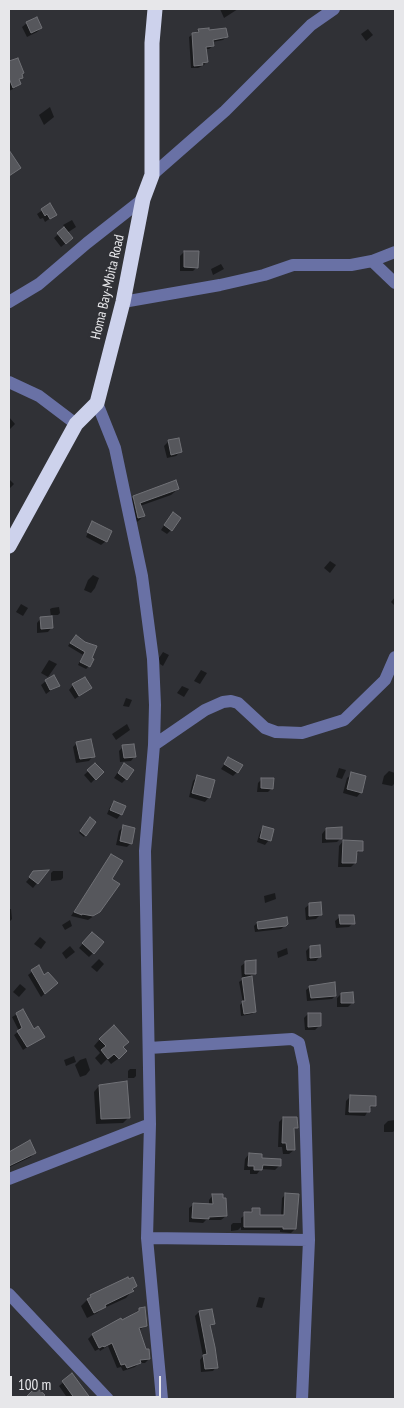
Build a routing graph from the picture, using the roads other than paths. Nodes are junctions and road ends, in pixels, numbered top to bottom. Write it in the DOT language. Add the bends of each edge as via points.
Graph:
graph roads {
  1 [pos="155,9"];
  2 [pos="334,9"];
  3 [pos="152,175"];
  4 [pos="143,199"];
  5 [pos="395,252"];
  6 [pos="372,261"];
  7 [pos="395,283"];
  8 [pos="9,302"];
  9 [pos="123,302"];
  10 [pos="9,382"];
  11 [pos="97,403"];
  12 [pos="76,424"];
  13 [pos="9,546"];
  14 [pos="395,657"];
  15 [pos="154,745"];
  16 [pos="149,1048"];
  17 [pos="150,1124"];
  18 [pos="9,1178"];
  19 [pos="147,1238"];
  20 [pos="308,1240"];
  21 [pos="9,1294"];
  22 [pos="108,1399"];
  23 [pos="162,1399"];
  24 [pos="302,1399"];
  1 -- 3 [label="highway, Homa Bay-Mbita Road"];
  2 -- 3 [label="street" via="311,25 225,111"];
  3 -- 4 [label="highway, Homa Bay-Mbita Road"];
  4 -- 8 [label="street" via="39,284"];
  4 -- 9 [label="highway, Homa Bay-Mbita Road"];
  5 -- 6 [label="street"];
  6 -- 7 [label="street"];
  6 -- 9 [label="street" via="334,266 293,265 220,285"];
  9 -- 11 [label="highway, Homa Bay-Mbita Road"];
  10 -- 12 [label="street" via="39,396"];
  11 -- 12 [label="highway"];
  11 -- 15 [label="street" via="115,448 142,576 153,659"];
  12 -- 13 [label="highway"];
  14 -- 15 [label="street" via="385,680 344,720 302,733 276,732 264,728 238,703 223,702 205,710"];
  15 -- 16 [label="street" via="145,851"];
  16 -- 17 [label="street"];
  16 -- 20 [label="street" via="292,1039 299,1043 304,1066"];
  17 -- 18 [label="street"];
  17 -- 19 [label="street"];
  19 -- 20 [label="street"];
  19 -- 23 [label="street"];
  20 -- 24 [label="street"];
  21 -- 22 [label="street"];
}
